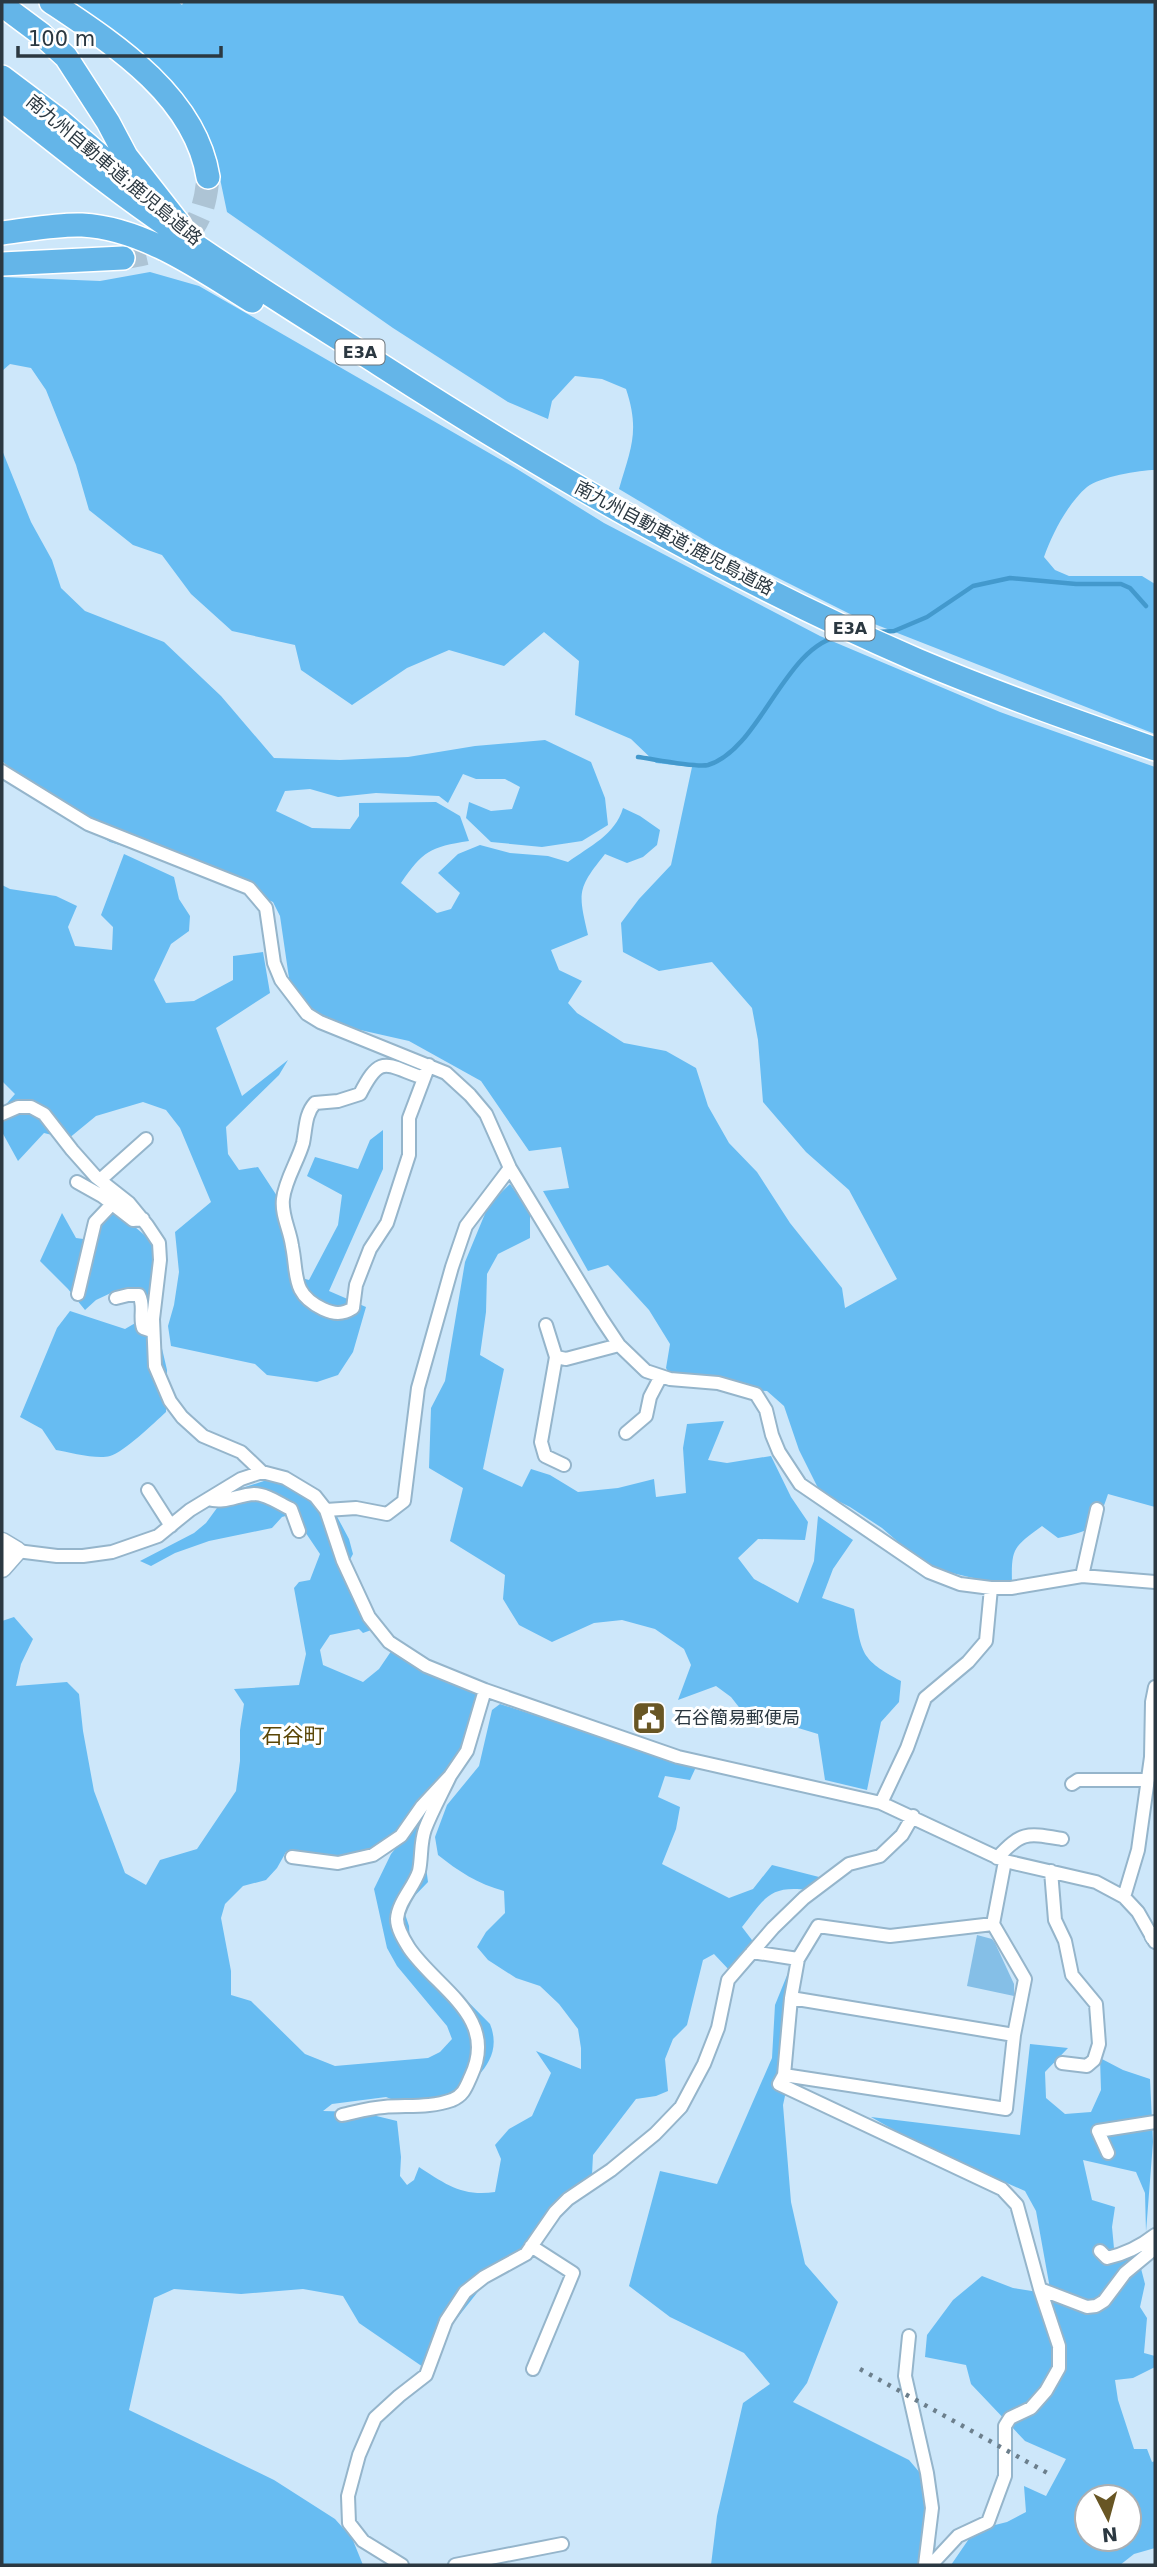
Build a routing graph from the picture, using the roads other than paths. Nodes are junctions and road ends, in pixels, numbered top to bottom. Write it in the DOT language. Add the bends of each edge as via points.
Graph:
graph roads {
  1 [pos="51,2"];
  2 [pos="2,5"];
  3 [pos="2,77"];
  4 [pos="2,100"];
  5 [pos="208,177"];
  6 [pos="180,225"];
  7 [pos="2,233"];
  8 [pos="123,258"];
  9 [pos="2,264"];
  10 [pos="224,265"];
  11 [pos="495,439"];
  12 [pos="1155,748"];
  13 [pos="2,771"];
  14 [pos="426,1072"];
  15 [pos="2,1114"];
  16 [pos="146,1139"];
  17 [pos="510,1168"];
  18 [pos="100,1181"];
  19 [pos="77,1182"];
  20 [pos="112,1204"];
  21 [pos="143,1219"];
  22 [pos="78,1294"];
  23 [pos="116,1298"];
  24 [pos="546,1325"];
  25 [pos="152,1331"];
  26 [pos="619,1345"];
  27 [pos="556,1357"];
  28 [pos="661,1376"];
  29 [pos="626,1433"];
  30 [pos="564,1465"];
  31 [pos="262,1472"];
  32 [pos="148,1490"];
  33 [pos="208,1499"];
  34 [pos="1097,1509"];
  35 [pos="326,1510"];
  36 [pos="171,1526"];
  37 [pos="299,1531"];
  38 [pos="9,1546"];
  39 [pos="2,1568"];
  40 [pos="1082,1576"];
  41 [pos="1155,1583"];
  42 [pos="991,1588"];
  43 [pos="1155,1687"];
  44 [pos="485,1690"];
  45 [pos="450,1776"];
  46 [pos="1148,1780"];
  47 [pos="1072,1784"];
  48 [pos="881,1803"];
  49 [pos="912,1816"];
  50 [pos="1062,1839"];
  51 [pos="292,1857"];
  52 [pos="1001,1860"];
  53 [pos="1051,1871"];
  54 [pos="1124,1897"];
  55 [pos="993,1924"];
  56 [pos="1155,1938"];
  57 [pos="752,1952"];
  58 [pos="798,1959"];
  59 [pos="792,1998"];
  60 [pos="1014,2035"];
  61 [pos="1062,2063"];
  62 [pos="784,2075"];
  63 [pos="342,2115"];
  64 [pos="1155,2122"];
  65 [pos="1108,2153"];
  66 [pos="1155,2235"];
  67 [pos="531,2246"];
  68 [pos="1155,2248"];
  69 [pos="1100,2251"];
  70 [pos="1040,2289"];
  71 [pos="909,2336"];
  72 [pos="533,2370"];
  73 [pos="562,2544"];
  74 [pos="402,2565"];
  75 [pos="455,2565"];
  76 [pos="925,2565"];
  77 [pos="931,2565"];
  1 -- 5 [label="highway" via="115,45 177,108 205,156"];
  2 -- 6 [label="highway" via="66,57 126,156"];
  3 -- 6 [label="highway, 南九州自動車道;鹿児島道路 / E3A"];
  4 -- 10 [label="highway, 南九州自動車道;鹿児島道路 / E3A"];
  6 -- 10 [label="highway, 南九州自動車道;鹿児島道路 / E3A"];
  7 -- 11 [label="highway" via="84,225 174,253"];
  8 -- 9 [label="highway"];
  10 -- 11 [label="highway, 南九州自動車道;鹿児島道路 / E3A"];
  11 -- 12 [label="highway, 南九州自動車道;鹿児島道路 / E3A" via="726,567 916,659"];
  13 -- 14 [label="street" via="88,824 249,888 266,908 281,980 307,1014"];
  14 -- 14 [label="street" via="410,1118 408,1155 387,1223 370,1249 353,1308 331,1313 310,1303 301,1292 283,1211 308,1111 315,1102 360,1094 375,1068 385,1064"];
  14 -- 17 [label="street" via="446,1073 486,1114"];
  15 -- 18 [label="street" via="31,1107 44,1114"];
  16 -- 18 [label="street"];
  17 -- 26 [label="street"];
  17 -- 35 [label="street" via="466,1226 452,1267 418,1388 404,1501 387,1514 356,1508"];
  18 -- 21 [label="street"];
  19 -- 20 [label="street"];
  20 -- 21 [label="street" via="133,1220"];
  20 -- 22 [label="street" via="95,1222"];
  21 -- 25 [label="street" via="159,1243"];
  23 -- 25 [label="street" via="139,1295 143,1328"];
  24 -- 27 [label="street"];
  25 -- 31 [label="street" via="155,1366 182,1418 203,1436 241,1452"];
  26 -- 27 [label="street" via="566,1359"];
  26 -- 28 [label="street" via="646,1371"];
  27 -- 30 [label="street" via="541,1442 545,1456"];
  28 -- 29 [label="street" via="646,1416"];
  28 -- 42 [label="street" via="718,1383 755,1394 766,1410 779,1452 800,1484 929,1572 960,1584"];
  31 -- 33 [label="street"];
  31 -- 35 [label="street" via="303,1488"];
  32 -- 36 [label="street"];
  33 -- 36 [label="street"];
  33 -- 37 [label="street" via="268,1497 291,1509"];
  34 -- 40 [label="street"];
  35 -- 44 [label="street" via="357,1593 389,1642 426,1665"];
  36 -- 38 [label="street" via="158,1536 112,1552 83,1556"];
  38 -- 39 [label="street"];
  40 -- 41 [label="street"];
  40 -- 42 [label="street"];
  42 -- 48 [label="street" via="986,1640 968,1662 925,1698"];
  43 -- 46 [label="street"];
  44 -- 45 [label="street" via="467,1751"];
  44 -- 48 [label="street" via="678,1757"];
  45 -- 51 [label="street" via="401,1836 373,1855 338,1863"];
  45 -- 63 [label="street" via="426,1828 419,1870 397,1920 403,1939 419,1962 460,2001 474,2023 479,2049 473,2072 462,2094 454,2099 430,2106 382,2107"];
  46 -- 47 [label="street" via="1078,1780"];
  46 -- 54 [label="street" via="1138,1850"];
  48 -- 49 [label="street"];
  49 -- 52 [label="street"];
  49 -- 57 [label="street" via="902,1835 880,1856 849,1864 804,1898"];
  50 -- 52 [label="street" via="1032,1834 1014,1839"];
  52 -- 53 [label="street"];
  52 -- 55 [label="street"];
  53 -- 54 [label="street" via="1096,1882"];
  53 -- 61 [label="street" via="1055,1920 1072,1975 1096,2004 1099,2045 1087,2066"];
  54 -- 56 [label="street"];
  55 -- 58 [label="street" via="890,1936 818,1926"];
  55 -- 60 [label="street" via="1025,1979"];
  57 -- 58 [label="street"];
  57 -- 67 [label="street" via="728,1980 718,2028 681,2107 629,2156 568,2199"];
  58 -- 59 [label="street"];
  59 -- 60 [label="street"];
  59 -- 62 [label="street"];
  60 -- 62 [label="street" via="1006,2109"];
  62 -- 70 [label="street" via="779,2084 1002,2189 1017,2205"];
  64 -- 65 [label="street" via="1098,2131"];
  66 -- 69 [label="street" via="1118,2256 1107,2258"];
  67 -- 72 [label="street" via="573,2273"];
  67 -- 74 [label="street" via="526,2254 465,2292 446,2321 426,2375 375,2418 359,2455 348,2496 349,2523 363,2541"];
  68 -- 70 [label="street" via="1096,2306 1087,2307"];
  70 -- 77 [label="street" via="1059,2346 1059,2368 1031,2408 1010,2418 1005,2426 1005,2476 988,2522 958,2536"];
  71 -- 76 [label="street" via="905,2376 932,2508"];
  73 -- 75 [label="street"];
}
